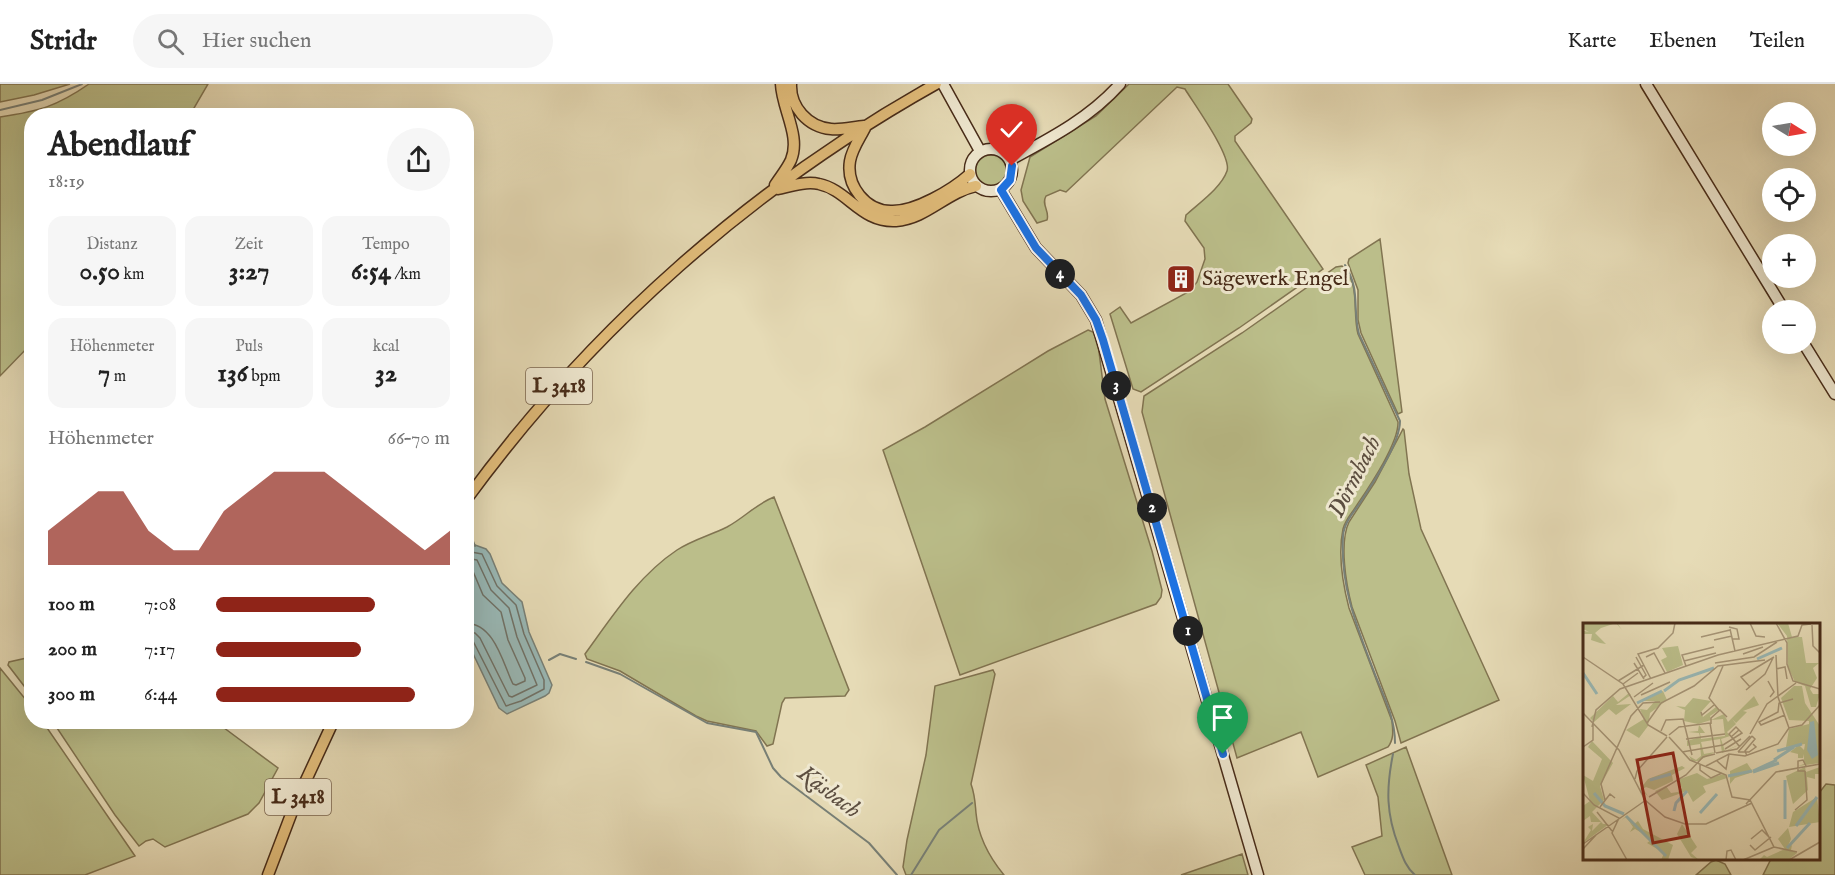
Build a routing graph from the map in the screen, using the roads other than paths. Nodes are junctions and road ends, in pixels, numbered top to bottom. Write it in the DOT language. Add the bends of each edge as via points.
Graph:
graph roads {
  1 [pos="781,84"];
  2 [pos="791,84"];
  3 [pos="936,84"];
  4 [pos="943,84"];
  5 [pos="1120,84"];
  6 [pos="1646,84"];
  7 [pos="867,125"];
  8 [pos="980,152"];
  9 [pos="1010,160"];
  10 [pos="969,174"];
  11 [pos="976,186"];
  12 [pos="772,190"];
  13 [pos="1001,190"];
  14 [pos="1778,300"];
  15 [pos="1810,354"];
  16 [pos="1835,394"];
  17 [pos="474,490"];
  18 [pos="330,729"];
  19 [pos="268,875"];
  20 [pos="1258,875"];
  1 -- 12 [label="main road, L 3418" via="794,149"];
  2 -- 7 [label="main road, L 3418" via="799,111 814,124 831,129"];
  3 -- 7 [label="main road, L 3418"];
  4 -- 8 [label="main road"];
  5 -- 9 [label="main road" via="1091,111"];
  6 -- 14 [label="main road"];
  7 -- 10 [label="main road" via="849,169 855,189 872,206 893,211 914,206 955,186"];
  7 -- 12 [label="main road, L 3418"];
  8 -- 9 [label="main road" via="1000,151"];
  8 -- 10 [label="main road" via="971,161"];
  9 -- 13 [label="main road" via="1010,180"];
  10 -- 11 [label="main road"];
  11 -- 12 [label="main road, L 3418" via="924,213 896,221 869,216 819,184"];
  11 -- 13 [label="main road" via="988,192"];
  12 -- 17 [label="main road, L 3418" via="702,246 611,331 523,427"];
  13 -- 20 [label="main road" via="1036,248 1081,295 1096,320"];
  15 -- 16 [label="main road"];
  18 -- 19 [label="main road, L 3418"];
}
